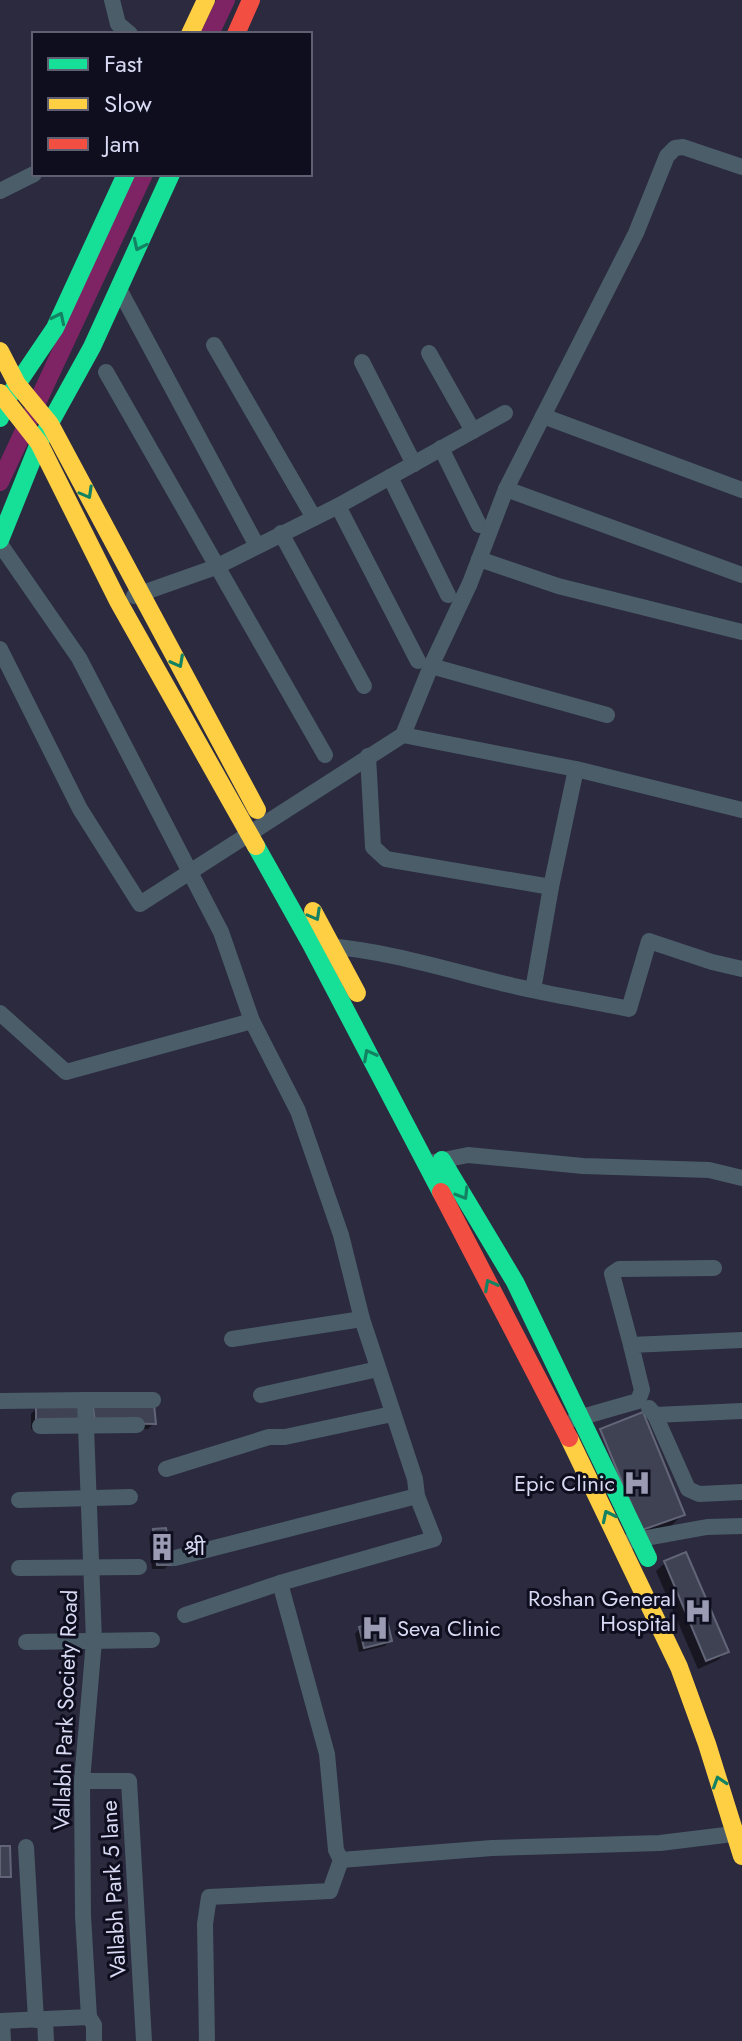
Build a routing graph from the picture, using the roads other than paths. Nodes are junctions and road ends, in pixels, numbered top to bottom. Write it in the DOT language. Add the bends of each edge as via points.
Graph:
graph roads {
  1 [pos="112,0"];
  2 [pos="251,0"];
  3 [pos="200,2"];
  4 [pos="128,32"];
  5 [pos="191,32"];
  6 [pos="237,32"];
  7 [pos="742,167"];
  8 [pos="32,175"];
  9 [pos="125,176"];
  10 [pos="170,176"];
  11 [pos="0,191"];
  12 [pos="119,289"];
  13 [pos="214,345"];
  14 [pos="0,351"];
  15 [pos="429,353"];
  16 [pos="362,362"];
  17 [pos="106,372"];
  18 [pos="23,390"];
  19 [pos="4,407"];
  20 [pos="505,413"];
  21 [pos="543,416"];
  22 [pos="50,424"];
  23 [pos="473,431"];
  24 [pos="39,443"];
  25 [pos="441,448"];
  26 [pos="414,464"];
  27 [pos="390,477"];
  28 [pos="506,489"];
  29 [pos="742,490"];
  30 [pos="338,506"];
  31 [pos="314,518"];
  32 [pos="479,525"];
  33 [pos="281,533"];
  34 [pos="0,542"];
  35 [pos="257,546"];
  36 [pos="479,559"];
  37 [pos="216,567"];
  38 [pos="742,575"];
  39 [pos="142,593"];
  40 [pos="448,595"];
  41 [pos="118,601"];
  42 [pos="742,632"];
  43 [pos="0,649"];
  44 [pos="424,664"];
  45 [pos="364,686"];
  46 [pos="607,715"];
  47 [pos="403,735"];
  48 [pos="325,755"];
  49 [pos="368,756"];
  50 [pos="576,769"];
  51 [pos="742,810"];
  52 [pos="257,828"];
  53 [pos="190,871"];
  54 [pos="551,887"];
  55 [pos="311,944"];
  56 [pos="333,946"];
  57 [pos="742,969"];
  58 [pos="533,990"];
  59 [pos="0,1013"];
  60 [pos="252,1021"];
  61 [pos="435,1162"];
  62 [pos="742,1178"];
  63 [pos="714,1268"];
  64 [pos="362,1319"];
  65 [pos="232,1339"];
  66 [pos="742,1340"];
  67 [pos="631,1345"];
  68 [pos="378,1369"];
  69 [pos="261,1395"];
  70 [pos="85,1400"];
  71 [pos="153,1400"];
  72 [pos="0,1401"];
  73 [pos="638,1401"];
  74 [pos="742,1411"];
  75 [pos="392,1414"];
  76 [pos="655,1415"];
  77 [pos="582,1416"];
  78 [pos="562,1423"];
  79 [pos="137,1425"];
  80 [pos="40,1426"];
  81 [pos="86,1426"];
  82 [pos="166,1469"];
  83 [pos="742,1492"];
  84 [pos="417,1496"];
  85 [pos="130,1497"];
  86 [pos="88,1499"];
  87 [pos="19,1500"];
  88 [pos="742,1526"];
  89 [pos="630,1541"];
  90 [pos="175,1558"];
  91 [pos="90,1567"];
  92 [pos="139,1567"];
  93 [pos="19,1568"];
  94 [pos="280,1583"];
  95 [pos="185,1615"];
  96 [pos="152,1640"];
  97 [pos="94,1641"];
  98 [pos="26,1642"];
  99 [pos="82,1781"];
  100 [pos="742,1800"];
  101 [pos="739,1834"];
  102 [pos="26,1847"];
  103 [pos="742,1856"];
  104 [pos="341,1860"];
  105 [pos="89,2017"];
  106 [pos="40,2019"];
  107 [pos="1,2021"];
  108 [pos="3,2041"];
  109 [pos="46,2041"];
  110 [pos="94,2041"];
  111 [pos="144,2041"];
  112 [pos="207,2041"];
  1 -- 4 [label="street" via="118,24"];
  2 -- 6 [label="main road"];
  3 -- 5 [label="main road"];
  7 -- 21 [label="street" via="683,147 667,156 636,233"];
  8 -- 11 [label="street"];
  18 -- 9 [label="main road, one-way"];
  10 -- 12 [label="main road, one-way"];
  12 -- 22 [label="main road"];
  12 -- 35 [label="street"];
  13 -- 31 [label="street"];
  14 -- 18 [label="main road"];
  15 -- 23 [label="street"];
  16 -- 26 [label="street"];
  17 -- 37 [label="street"];
  18 -- 19 [label="main road"];
  18 -- 22 [label="main road"];
  19 -- 24 [label="main road"];
  20 -- 23 [label="street"];
  21 -- 28 [label="street"];
  21 -- 29 [label="street"];
  22 -- 24 [label="main road"];
  22 -- 39 [label="main road, one-way"];
  23 -- 25 [label="street"];
  24 -- 34 [label="main road"];
  24 -- 41 [label="main road"];
  25 -- 26 [label="street"];
  25 -- 32 [label="street"];
  26 -- 27 [label="street"];
  27 -- 30 [label="street"];
  27 -- 40 [label="street"];
  28 -- 36 [label="street"];
  28 -- 38 [label="street"];
  30 -- 31 [label="street"];
  30 -- 44 [label="street"];
  31 -- 33 [label="street"];
  33 -- 35 [label="street"];
  33 -- 45 [label="street"];
  34 -- 53 [label="street" via="79,658"];
  35 -- 37 [label="street"];
  36 -- 42 [label="street" via="558,586"];
  36 -- 44 [label="street"];
  37 -- 39 [label="street"];
  37 -- 48 [label="street"];
  39 -- 41 [label="street"];
  39 -- 52 [label="main road, one-way"];
  41 -- 52 [label="main road"];
  43 -- 53 [label="street" via="80,809 140,904"];
  44 -- 46 [label="street"];
  44 -- 47 [label="street"];
  47 -- 49 [label="street"];
  47 -- 50 [label="street"];
  49 -- 52 [label="street"];
  49 -- 54 [label="street" via="373,847 386,859"];
  50 -- 51 [label="street"];
  50 -- 54 [label="street"];
  52 -- 53 [label="street"];
  52 -- 55 [label="main road"];
  52 -- 56 [label="main road, one-way"];
  53 -- 60 [label="street" via="221,932"];
  54 -- 58 [label="street"];
  55 -- 56 [label="street"];
  61 -- 55 [label="main road, one-way"];
  56 -- 58 [label="street" via="432,963"];
  56 -- 61 [label="main road"];
  57 -- 58 [label="street" via="649,941 629,1009"];
  59 -- 60 [label="street" via="66,1072"];
  60 -- 64 [label="street" via="298,1111 341,1235"];
  61 -- 62 [label="street" via="468,1155 709,1170"];
  61 -- 77 [label="main road, one-way" via="515,1282"];
  78 -- 61 [label="main road, one-way"];
  63 -- 67 [label="street" via="619,1269 612,1274"];
  64 -- 65 [label="street"];
  64 -- 68 [label="street"];
  66 -- 67 [label="street"];
  67 -- 73 [label="street" via="642,1390"];
  68 -- 69 [label="street"];
  68 -- 75 [label="street"];
  70 -- 71 [label="street"];
  70 -- 72 [label="street"];
  70 -- 81 [label="street, Vallabh Park Society Road"];
  73 -- 76 [label="street"];
  73 -- 77 [label="street"];
  74 -- 76 [label="street"];
  75 -- 82 [label="street" via="269,1437"];
  75 -- 84 [label="street"];
  76 -- 83 [label="street" via="688,1489 699,1494"];
  77 -- 78 [label="street"];
  77 -- 89 [label="main road"];
  89 -- 78 [label="main road, one-way"];
  79 -- 81 [label="street"];
  80 -- 81 [label="street"];
  81 -- 86 [label="street, Vallabh Park Society Road"];
  84 -- 90 [label="street"];
  84 -- 94 [label="street" via="434,1539"];
  85 -- 86 [label="street"];
  86 -- 87 [label="street"];
  86 -- 91 [label="street, Vallabh Park Society Road"];
  88 -- 89 [label="street"];
  89 -- 100 [label="main road" via="660,1585 694,1658"];
  101 -- 89 [label="main road, one-way"];
  91 -- 92 [label="street"];
  91 -- 93 [label="street"];
  91 -- 97 [label="street, Vallabh Park Society Road"];
  94 -- 95 [label="street"];
  94 -- 104 [label="street" via="327,1754"];
  96 -- 97 [label="street"];
  97 -- 98 [label="street"];
  97 -- 99 [label="street, Vallabh Park Society Road"];
  99 -- 105 [label="street, Vallabh Park Society Road"];
  99 -- 111 [label="street, Vallabh Park 5 lane" via="129,1781"];
  101 -- 103 [label="main road"];
  101 -- 104 [label="street"];
  102 -- 106 [label="street"];
  104 -- 112 [label="street" via="330,1891 209,1897"];
  105 -- 106 [label="street"];
  105 -- 110 [label="street, Vallabh Park Society Road"];
  106 -- 107 [label="street"];
  106 -- 109 [label="street"];
  107 -- 108 [label="street"];
}
